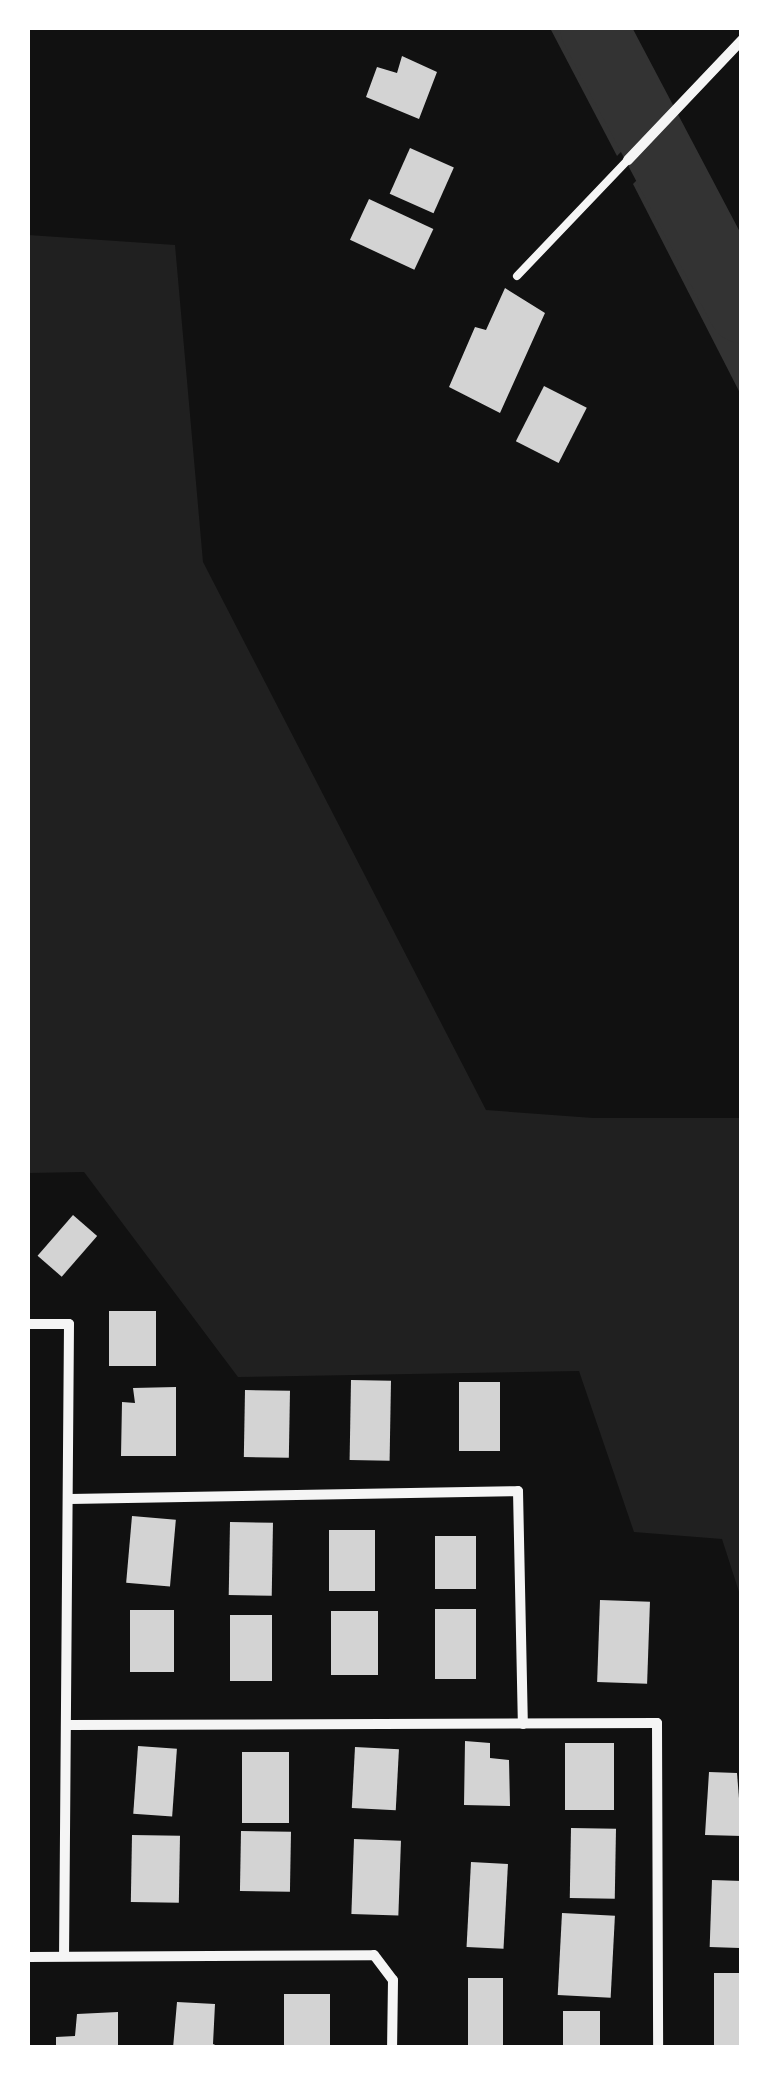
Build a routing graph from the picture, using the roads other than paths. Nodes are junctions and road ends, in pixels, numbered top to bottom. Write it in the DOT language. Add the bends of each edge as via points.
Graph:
graph roads {
  1 [pos="742,40"];
  2 [pos="628,160"];
  3 [pos="517,276"];
  4 [pos="28,1324"];
  5 [pos="70,1499"];
  6 [pos="523,1724"];
  7 [pos="68,1725"];
  8 [pos="28,1956"];
  9 [pos="64,1956"];
  10 [pos="392,2048"];
  11 [pos="658,2048"];
  1 -- 2 [label="street"];
  2 -- 3 [label="lane"];
  4 -- 5 [label="street" via="70,1324"];
  5 -- 6 [label="street" via="518,1491"];
  5 -- 7 [label="street"];
  6 -- 7 [label="street"];
  6 -- 11 [label="street" via="657,1722"];
  7 -- 9 [label="street"];
  8 -- 9 [label="street"];
  9 -- 10 [label="street" via="374,1954 394,1980"];
}
